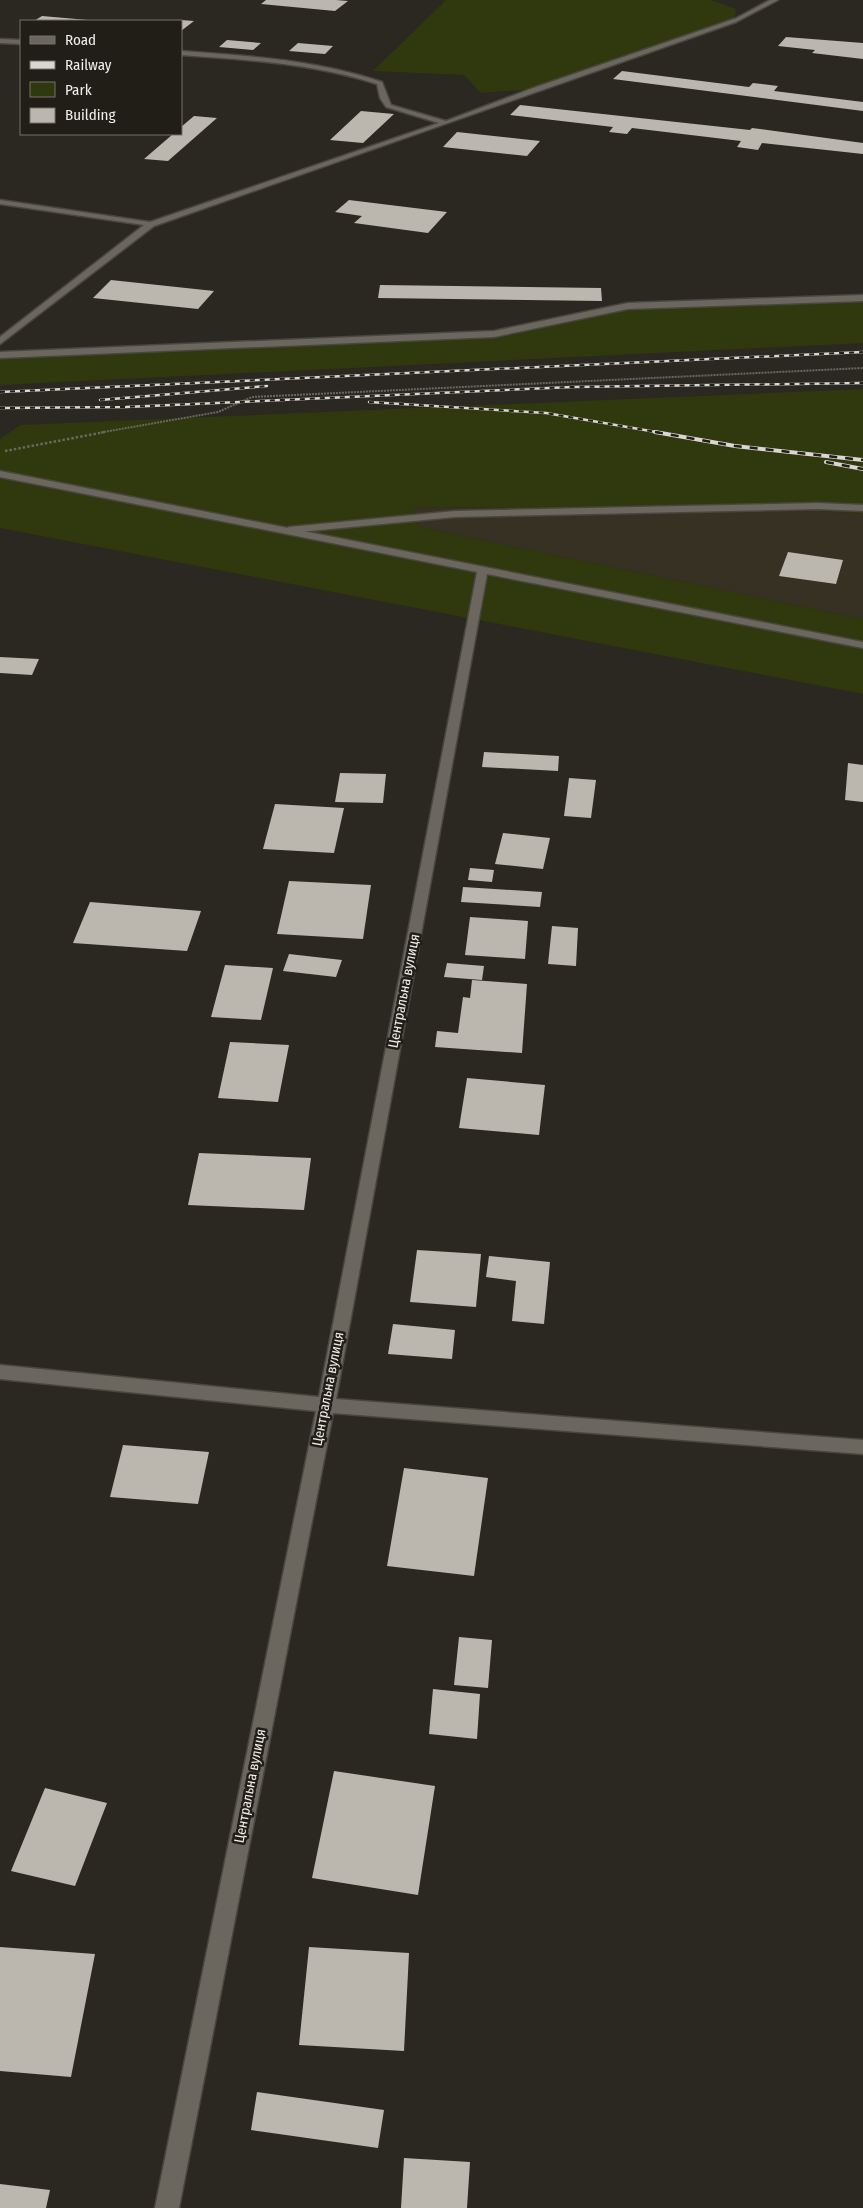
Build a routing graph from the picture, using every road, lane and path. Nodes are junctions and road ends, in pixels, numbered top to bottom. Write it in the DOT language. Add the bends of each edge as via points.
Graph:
graph roads {
  1 [pos="774,0"];
  2 [pos="0,41"];
  3 [pos="20,42"];
  4 [pos="182,54"];
  5 [pos="446,123"];
  6 [pos="0,202"];
  7 [pos="151,224"];
  8 [pos="863,298"];
  9 [pos="0,342"];
  10 [pos="0,355"];
  11 [pos="863,368"];
  12 [pos="0,453"];
  13 [pos="0,474"];
  14 [pos="863,508"];
  15 [pos="289,530"];
  16 [pos="483,569"];
  17 [pos="863,644"];
  18 [pos="0,1372"];
  19 [pos="326,1405"];
  20 [pos="863,1447"];
  21 [pos="167,2208"];
  1 -- 5 [label="street" via="734,21"];
  2 -- 3 [label="street"];
  4 -- 5 [label="street" via="352,72 380,83 388,106"];
  5 -- 7 [label="street"];
  6 -- 7 [label="street"];
  7 -- 9 [label="street"];
  8 -- 10 [label="street" via="628,306 494,334"];
  11 -- 12 [label="path" via="252,397 218,412 20,446"];
  13 -- 15 [label="street"];
  14 -- 15 [label="street" via="818,506 455,514"];
  15 -- 16 [label="street"];
  16 -- 17 [label="street"];
  16 -- 19 [label="street, Центральна вулиця"];
  18 -- 19 [label="street"];
  19 -- 20 [label="street"];
  19 -- 21 [label="street, Центральна вулиця"];
}
